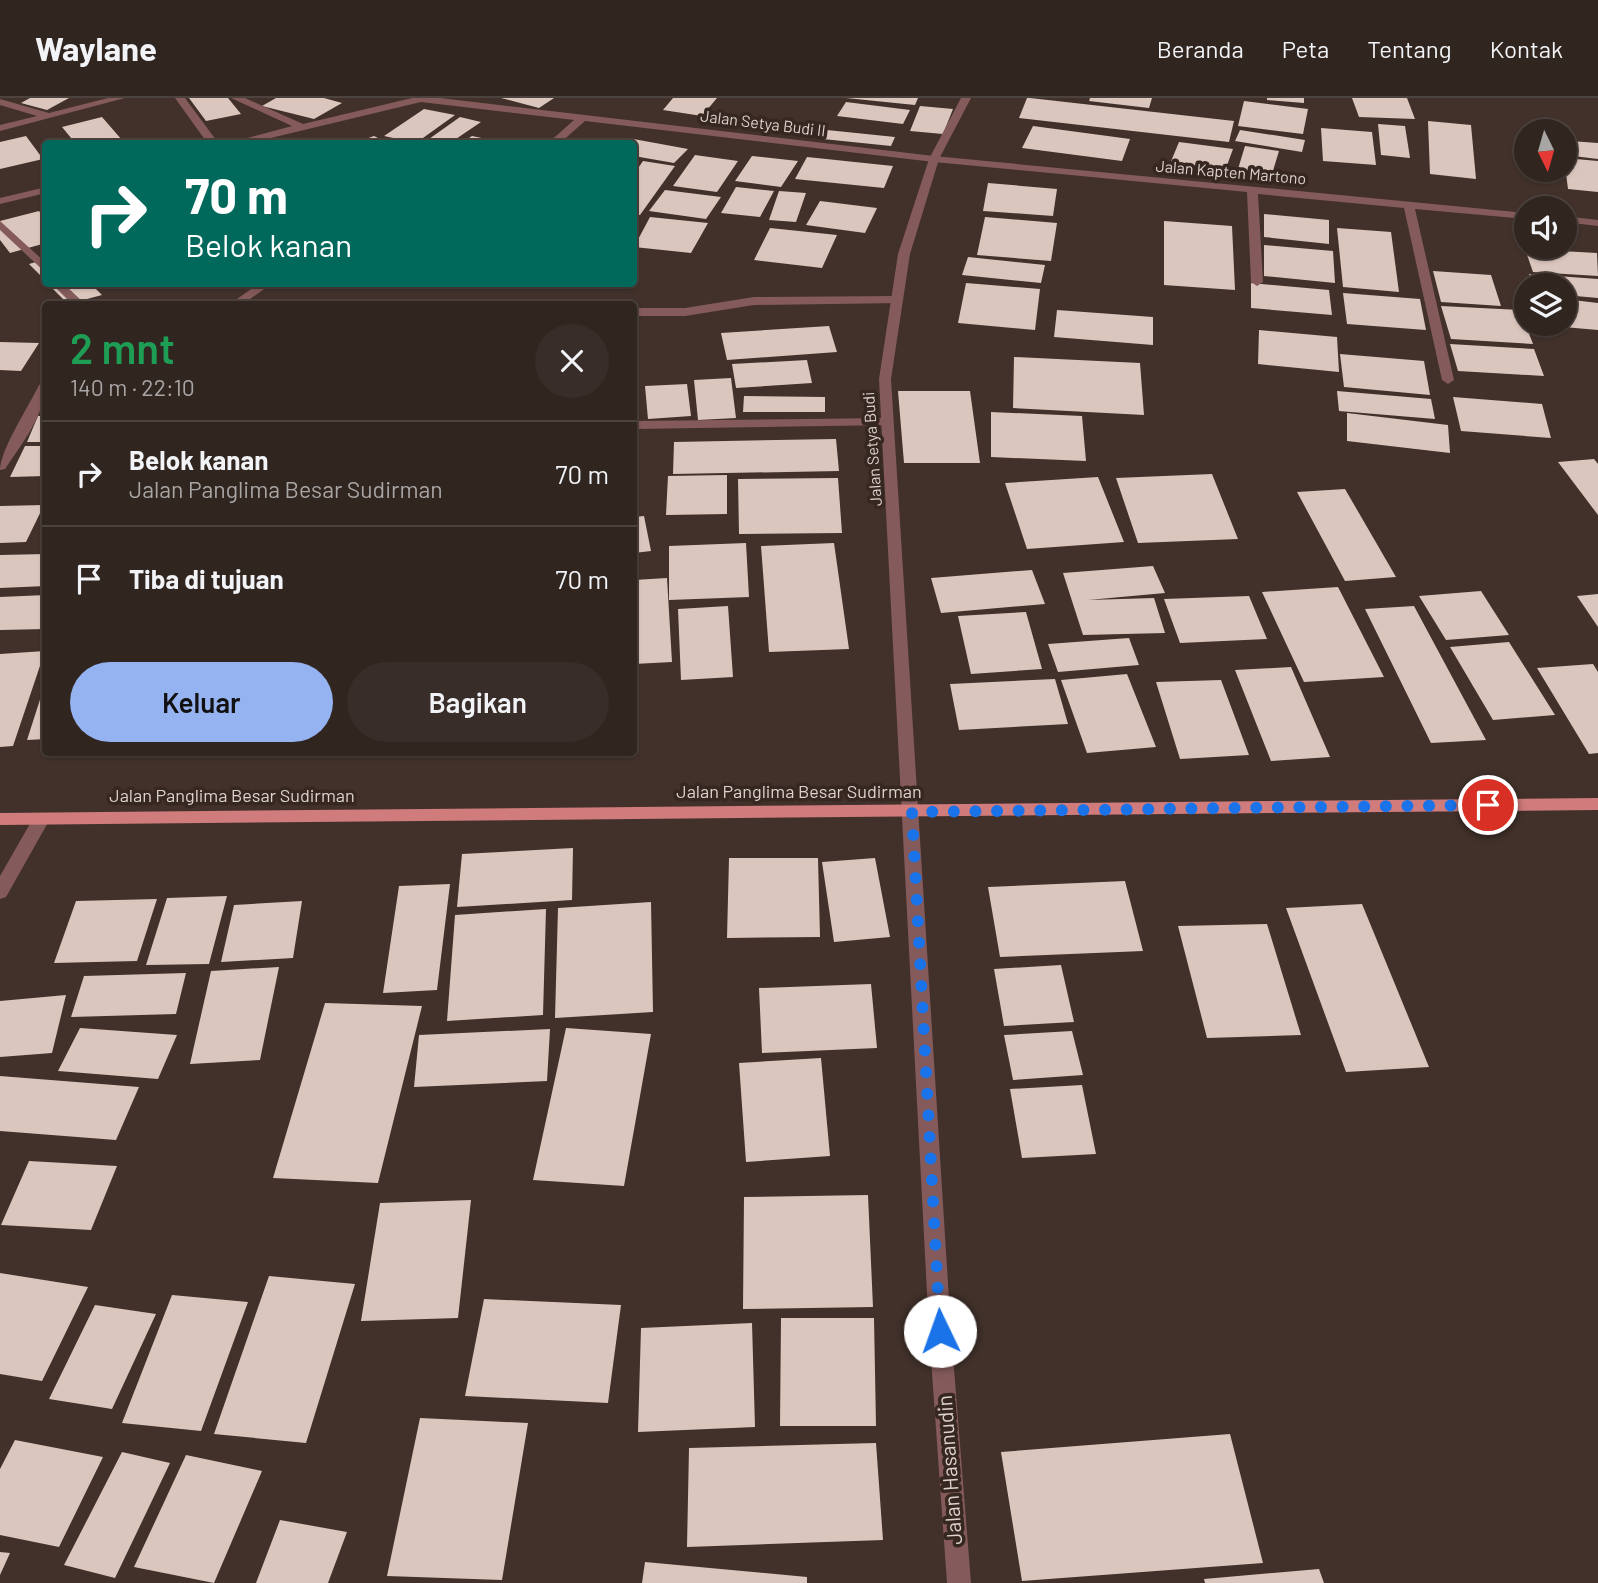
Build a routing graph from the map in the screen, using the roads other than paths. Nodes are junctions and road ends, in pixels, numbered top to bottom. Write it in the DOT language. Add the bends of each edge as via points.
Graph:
graph roads {
  1 [pos="120,98"];
  2 [pos="180,98"];
  3 [pos="236,98"];
  4 [pos="424,98"];
  5 [pos="966,98"];
  6 [pos="405,100"];
  7 [pos="0,102"];
  8 [pos="49,116"];
  9 [pos="584,117"];
  10 [pos="302,127"];
  11 [pos="0,128"];
  12 [pos="211,140"];
  13 [pos="247,140"];
  14 [pos="557,140"];
  15 [pos="934,159"];
  16 [pos="1252,190"];
  17 [pos="42,191"];
  18 [pos="0,201"];
  19 [pos="1409,205"];
  20 [pos="1514,215"];
  21 [pos="1577,220"];
  22 [pos="1598,222"];
  23 [pos="0,224"];
  24 [pos="42,266"];
  25 [pos="1257,282"];
  26 [pos="61,287"];
  27 [pos="261,287"];
  28 [pos="897,300"];
  29 [pos="76,301"];
  30 [pos="240,301"];
  31 [pos="637,313"];
  32 [pos="1448,380"];
  33 [pos="42,393"];
  34 [pos="888,422"];
  35 [pos="637,425"];
  36 [pos="0,466"];
  37 [pos="1598,803"];
  38 [pos="912,812"];
  39 [pos="0,819"];
  40 [pos="41,819"];
  41 [pos="0,892"];
  42 [pos="959,1583"];
  1 -- 8 [label="street"];
  2 -- 12 [label="street"];
  3 -- 10 [label="street"];
  4 -- 6 [label="street, Jalan Setya Budi II"];
  4 -- 9 [label="street, Jalan Setya Budi II"];
  5 -- 15 [label="street, Jalan Setya Budi"];
  6 -- 10 [label="street, Jalan Setya Budi II"];
  7 -- 8 [label="street"];
  8 -- 11 [label="street"];
  9 -- 14 [label="street"];
  9 -- 15 [label="street, Jalan Setya Budi II"];
  10 -- 13 [label="street, Jalan Setya Budi II"];
  15 -- 16 [label="street, Jalan Kapten Martono"];
  15 -- 28 [label="street, Jalan Setya Budi" via="904,254"];
  16 -- 19 [label="street, Jalan Kapten Martono"];
  16 -- 25 [label="street"];
  17 -- 18 [label="street"];
  19 -- 20 [label="street, Jalan Kapten Martono"];
  19 -- 32 [label="street"];
  21 -- 22 [label="street"];
  23 -- 24 [label="street"];
  26 -- 29 [label="street"];
  27 -- 30 [label="street"];
  28 -- 31 [label="street" via="754,301 685,312"];
  28 -- 34 [label="street, Jalan Setya Budi" via="885,379"];
  33 -- 36 [label="street"];
  34 -- 35 [label="street"];
  34 -- 38 [label="street, Jalan Setya Budi"];
  37 -- 38 [label="main road, Jalan Panglima Besar Sudirman"];
  38 -- 40 [label="main road, Jalan Panglima Besar Sudirman"];
  38 -- 42 [label="street, Jalan Hasanudin" via="939,1317"];
  39 -- 40 [label="main road, Jalan Panglima Besar Sudirman"];
  40 -- 41 [label="street"];
}
